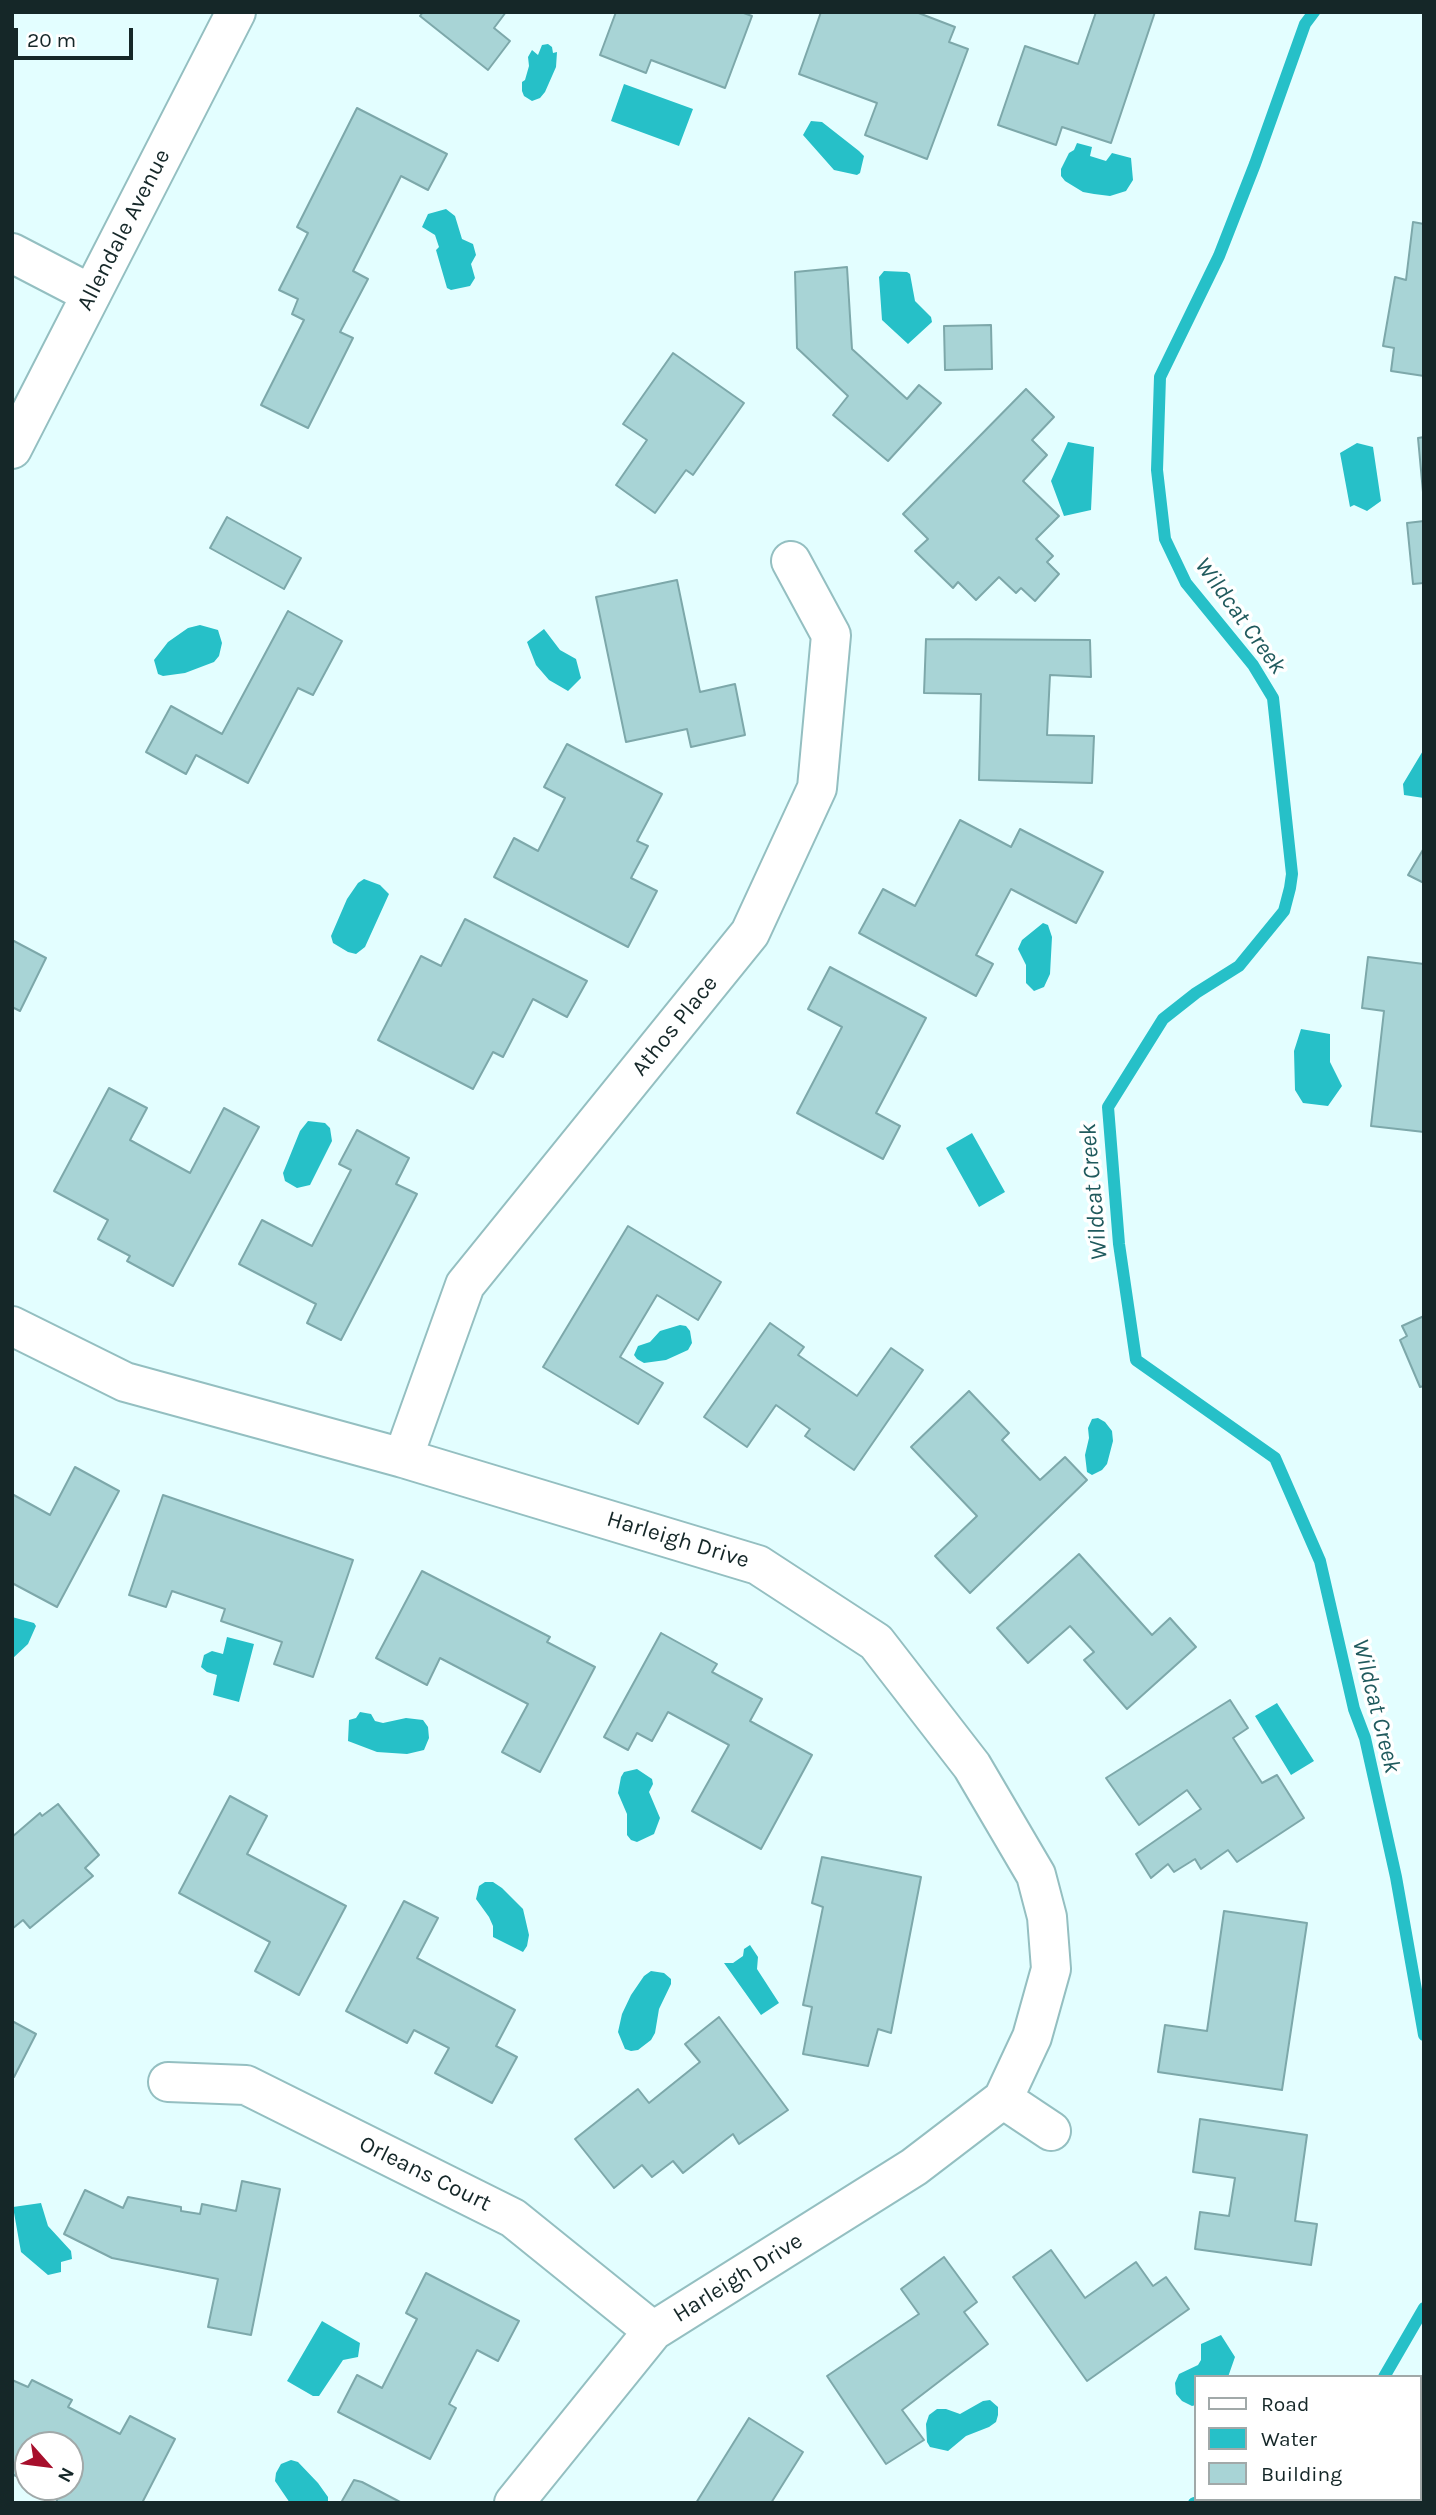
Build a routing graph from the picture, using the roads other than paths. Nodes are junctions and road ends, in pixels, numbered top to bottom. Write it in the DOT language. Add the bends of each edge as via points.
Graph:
graph roads {
  1 [pos="236,12"];
  2 [pos="12,253"];
  3 [pos="91,293"];
  4 [pos="12,449"];
  5 [pos="790,561"];
  6 [pos="12,1326"];
  7 [pos="403,1458"];
  8 [pos="168,2082"];
  9 [pos="1003,2099"];
  10 [pos="1051,2131"];
  11 [pos="653,2331"];
  12 [pos="514,2503"];
  1 -- 3 [label="street, Allendale Avenue"];
  2 -- 3 [label="street"];
  3 -- 4 [label="street, Allendale Avenue"];
  5 -- 7 [label="street, Athos Place" via="831,635 817,788 750,933 465,1285"];
  6 -- 7 [label="street, Harleigh Drive" via="125,1382"];
  7 -- 9 [label="street, Harleigh Drive" via="758,1564 876,1642 972,1766 1036,1875 1047,1917 1051,1969 1032,2037"];
  8 -- 11 [label="street, Orleans Court" via="246,2085 513,2218"];
  9 -- 10 [label="street"];
  9 -- 11 [label="street, Harleigh Drive" via="914,2167"];
  11 -- 12 [label="street, Harleigh Drive"];
}
